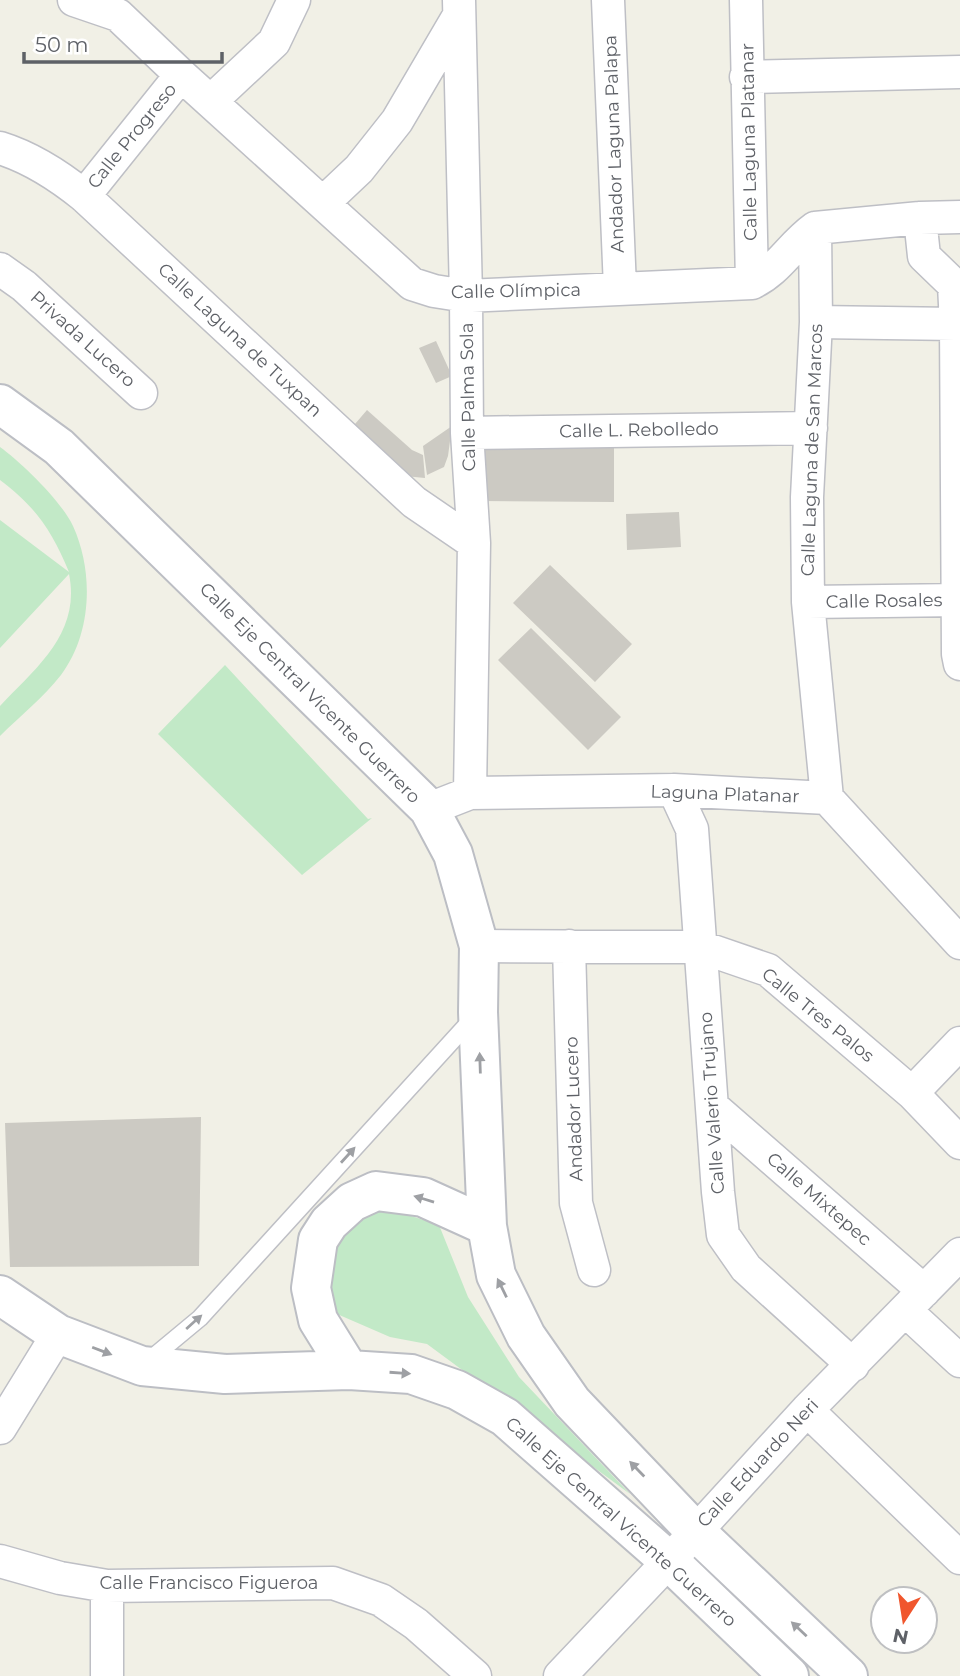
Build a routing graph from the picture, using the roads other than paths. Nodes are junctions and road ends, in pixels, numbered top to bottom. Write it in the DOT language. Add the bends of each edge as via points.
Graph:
graph roads {
  1 [pos="74,0"];
  2 [pos="293,0"];
  3 [pos="608,0"];
  4 [pos="746,0"];
  5 [pos="125,8"];
  6 [pos="459,8"];
  7 [pos="960,72"];
  8 [pos="181,75"];
  9 [pos="746,77"];
  10 [pos="211,101"];
  11 [pos="0,148"];
  12 [pos="83,196"];
  13 [pos="323,203"];
  14 [pos="920,218"];
  15 [pos="960,218"];
  16 [pos="815,228"];
  17 [pos="12,277"];
  18 [pos="752,283"];
  19 [pos="620,288"];
  20 [pos="466,296"];
  21 [pos="816,322"];
  22 [pos="957,324"];
  23 [pos="141,393"];
  24 [pos="0,404"];
  25 [pos="811,428"];
  26 [pos="467,433"];
  27 [pos="474,543"];
  28 [pos="959,601"];
  29 [pos="808,602"];
  30 [pos="960,664"];
  31 [pos="674,790"];
  32 [pos="470,793"];
  33 [pos="827,798"];
  34 [pos="429,809"];
  35 [pos="960,943"];
  36 [pos="479,946"];
  37 [pos="569,946"];
  38 [pos="701,947"];
  39 [pos="478,1012"];
  40 [pos="960,1043"];
  41 [pos="912,1093"];
  42 [pos="713,1107"];
  43 [pos="960,1143"];
  44 [pos="487,1226"];
  45 [pos="960,1254"];
  46 [pos="594,1270"];
  47 [pos="0,1295"];
  48 [pos="915,1301"];
  49 [pos="58,1334"];
  50 [pos="960,1361"];
  51 [pos="853,1365"];
  52 [pos="142,1366"];
  53 [pos="349,1370"];
  54 [pos="807,1410"];
  55 [pos="0,1428"];
  56 [pos="695,1531"];
  57 [pos="960,1558"];
  58 [pos="0,1561"];
  59 [pos="669,1561"];
  60 [pos="107,1586"];
  61 [pos="107,1676"];
  62 [pos="475,1676"];
  63 [pos="559,1676"];
  64 [pos="789,1676"];
  65 [pos="848,1676"];
  1 -- 5 [label="street, Calle Olímpica"];
  2 -- 10 [label="street" via="274,42"];
  3 -- 19 [label="street, Andador Laguna Palapa"];
  4 -- 9 [label="street, Calle Laguna Platanar"];
  5 -- 8 [label="street, Calle Olímpica"];
  6 -- 13 [label="street" via="397,121 359,169"];
  6 -- 20 [label="street, Calle Palma Sola"];
  7 -- 9 [label="street"];
  8 -- 10 [label="street, Calle Olímpica"];
  8 -- 12 [label="street, Calle Progreso"];
  9 -- 18 [label="street, Calle Laguna Platanar"];
  10 -- 13 [label="street, Calle Olímpica"];
  11 -- 12 [label="street, Calle Laguna de Tuxpan" via="58,175"];
  12 -- 27 [label="street, Calle Laguna de Tuxpan" via="414,502"];
  13 -- 20 [label="street, Calle Olímpica" via="412,284"];
  14 -- 15 [label="street"];
  14 -- 16 [label="street"];
  14 -- 22 [label="street" via="924,256 954,285"];
  16 -- 18 [label="street" via="767,276"];
  16 -- 21 [label="street, Calle Laguna de San Marcos"];
  17 -- 23 [label="street, Privada Lucero"];
  18 -- 19 [label="street, Calle Olímpica"];
  19 -- 20 [label="street, Calle Olímpica"];
  20 -- 26 [label="street, Calle Palma Sola"];
  21 -- 22 [label="street"];
  21 -- 25 [label="street, Calle Laguna de San Marcos"];
  22 -- 28 [label="street"];
  24 -- 34 [label="main road, Calle Eje Central Vicente Guerrero" via="59,447"];
  25 -- 26 [label="street, Calle L. Rebolledo"];
  25 -- 29 [label="street, Calle Laguna de San Marcos"];
  26 -- 27 [label="street, Calle Palma Sola"];
  27 -- 32 [label="street, Calle Palma Sola"];
  28 -- 29 [label="street, Calle Rosales"];
  28 -- 30 [label="street"];
  29 -- 33 [label="street, Calle Laguna de San Marcos"];
  31 -- 32 [label="street, Laguna Platanar"];
  31 -- 33 [label="street, Laguna Platanar"];
  31 -- 38 [label="street, Calle Valerio Trujano" via="692,829"];
  32 -- 34 [label="street, Laguna Platanar"];
  33 -- 35 [label="street"];
  34 -- 36 [label="main road, Calle Eje Central Vicente Guerrero" via="453,854"];
  36 -- 37 [label="street, Calle Tres Palos"];
  36 -- 39 [label="main road, Calle Eje Central Vicente Guerrero"];
  37 -- 38 [label="street, Calle Tres Palos"];
  37 -- 46 [label="street, Andador Lucero" via="576,1203"];
  38 -- 41 [label="street, Calle Tres Palos" via="768,970"];
  38 -- 42 [label="street, Calle Valerio Trujano"];
  44 -- 39 [label="main road, Calle Eje Central Vicente Guerrero, one-way"];
  52 -- 39 [label="lane, one-way" via="200,1318"];
  40 -- 41 [label="street"];
  41 -- 43 [label="street, Calle Tres Palos"];
  42 -- 48 [label="street, Calle Mixtepec"];
  42 -- 51 [label="street, Calle Valerio Trujano" via="723,1236 746,1268"];
  44 -- 53 [label="main road, one-way" via="423,1197 376,1191 352,1202 329,1223 318,1240 311,1288 318,1321"];
  56 -- 44 [label="main road, Calle Eje Central Vicente Guerrero, one-way" via="572,1402 526,1336 496,1275"];
  45 -- 48 [label="street, Calle Eduardo Neri"];
  47 -- 49 [label="main road, Calle Eje Central Vicente Guerrero"];
  48 -- 50 [label="street, Calle Mixtepec"];
  48 -- 51 [label="street, Calle Eduardo Neri"];
  49 -- 52 [label="main road, Calle Eje Central Vicente Guerrero, one-way"];
  49 -- 55 [label="street"];
  51 -- 54 [label="street, Calle Eduardo Neri"];
  52 -- 53 [label="main road, Calle Eje Central Vicente Guerrero" via="225,1374"];
  53 -- 59 [label="main road, Calle Eje Central Vicente Guerrero, one-way" via="411,1374 457,1390 505,1417"];
  54 -- 56 [label="street, Calle Eduardo Neri"];
  54 -- 57 [label="street"];
  56 -- 59 [label="street, Calle Eduardo Neri"];
  65 -- 56 [label="main road, Calle Eje Central Vicente Guerrero, one-way"];
  58 -- 60 [label="street, Calle Francisco Figueroa"];
  59 -- 63 [label="street, Calle Eduardo Neri"];
  59 -- 64 [label="main road, Calle Eje Central Vicente Guerrero"];
  60 -- 61 [label="street"];
  60 -- 62 [label="street, Calle Francisco Figueroa" via="333,1583 381,1600"];
}
